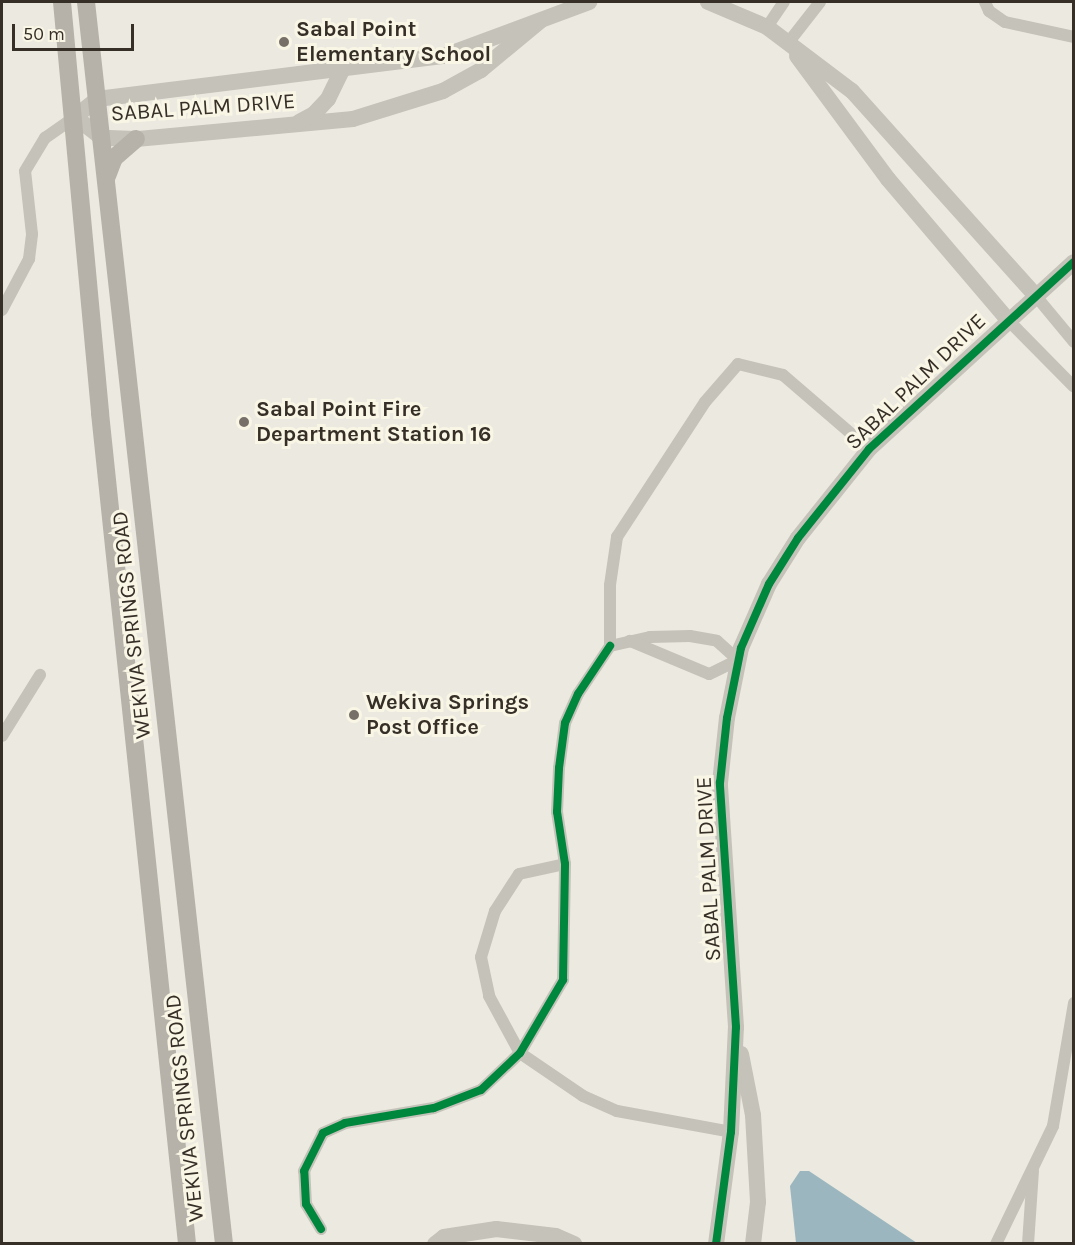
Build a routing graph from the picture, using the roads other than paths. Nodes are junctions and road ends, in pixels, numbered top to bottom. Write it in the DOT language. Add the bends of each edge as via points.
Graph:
graph roads {
  1 [pos="62,2"];
  2 [pos="86,2"];
  3 [pos="589,2"];
  4 [pos="708,2"];
  5 [pos="784,2"];
  6 [pos="820,2"];
  7 [pos="985,2"];
  8 [pos="540,21"];
  9 [pos="766,27"];
  10 [pos="1074,37"];
  11 [pos="788,43"];
  12 [pos="340,72"];
  13 [pos="98,99"];
  14 [pos="75,117"];
  15 [pos="291,127"];
  16 [pos="102,138"];
  17 [pos="136,139"];
  18 [pos="106,178"];
  19 [pos="1074,262"];
  20 [pos="1035,295"];
  21 [pos="2,310"];
  22 [pos="1007,320"];
  23 [pos="1074,342"];
  24 [pos="1074,387"];
  25 [pos="133,409"];
  26 [pos="100,412"];
  27 [pos="869,448"];
  28 [pos="153,621"];
  29 [pos="123,625"];
  30 [pos="630,641"];
  31 [pos="610,646"];
  32 [pos="738,660"];
  33 [pos="40,675"];
  34 [pos="2,736"];
  35 [pos="565,864"];
  36 [pos="1074,1003"];
  37 [pos="736,1027"];
  38 [pos="520,1053"];
  39 [pos="731,1132"];
  40 [pos="1033,1170"];
  41 [pos="321,1228"];
  42 [pos="188,1244"];
  43 [pos="224,1244"];
  44 [pos="435,1244"];
  45 [pos="574,1244"];
  46 [pos="716,1244"];
  47 [pos="753,1244"];
  48 [pos="996,1244"];
  49 [pos="1028,1244"];
  1 -- 14 [label="main road, WEKIVA SPRINGS ROAD"];
  2 -- 13 [label="main road, WEKIVA SPRINGS ROAD"];
  3 -- 8 [label="street, SABAL PALM DRIVE"];
  4 -- 9 [label="street, SABAL PALM DRIVE"];
  5 -- 9 [label="street"];
  6 -- 11 [label="street"];
  7 -- 10 [label="street" via="989,11 1005,22"];
  8 -- 12 [label="street, SABAL PALM DRIVE" via="444,56"];
  8 -- 15 [label="street, SABAL PALM DRIVE" via="481,70 443,91 353,119"];
  9 -- 11 [label="street, SABAL PALM DRIVE"];
  11 -- 20 [label="street, SABAL PALM DRIVE" via="852,91"];
  11 -- 22 [label="street, SABAL PALM DRIVE" via="888,179"];
  12 -- 13 [label="street, SABAL PALM DRIVE"];
  12 -- 15 [label="street" via="328,99 314,114"];
  13 -- 14 [label="street, SABAL PALM DRIVE"];
  13 -- 16 [label="main road, WEKIVA SPRINGS ROAD"];
  14 -- 16 [label="street, SABAL PALM DRIVE"];
  14 -- 21 [label="street" via="45,138 25,171 32,234 29,259"];
  14 -- 26 [label="main road, WEKIVA SPRINGS ROAD"];
  15 -- 17 [label="street, SABAL PALM DRIVE"];
  16 -- 17 [label="street, SABAL PALM DRIVE"];
  16 -- 18 [label="main road, WEKIVA SPRINGS ROAD"];
  17 -- 18 [label="main road" via="114,158"];
  18 -- 25 [label="main road, WEKIVA SPRINGS ROAD"];
  19 -- 20 [label="street, SABAL PALM DRIVE"];
  20 -- 22 [label="street, SABAL PALM DRIVE"];
  20 -- 23 [label="street"];
  22 -- 24 [label="street"];
  22 -- 27 [label="street, SABAL PALM DRIVE"];
  25 -- 26 [label="main road"];
  25 -- 28 [label="main road, WEKIVA SPRINGS ROAD"];
  26 -- 29 [label="main road, WEKIVA SPRINGS ROAD"];
  27 -- 31 [label="street" via="783,375 738,364 705,402 617,537 610,585"];
  27 -- 32 [label="street, SABAL PALM DRIVE" via="798,538 769,584"];
  28 -- 29 [label="main road"];
  28 -- 43 [label="main road, WEKIVA SPRINGS ROAD"];
  29 -- 42 [label="main road, WEKIVA SPRINGS ROAD"];
  30 -- 31 [label="street"];
  30 -- 32 [label="street" via="690,636 717,641"];
  30 -- 32 [label="street" via="709,674"];
  31 -- 35 [label="street" via="578,694 565,723 557,812"];
  32 -- 37 [label="street, SABAL PALM DRIVE" via="720,783"];
  33 -- 34 [label="street"];
  35 -- 38 [label="street" via="563,980"];
  35 -- 38 [label="street" via="519,874 495,911 481,957 489,996"];
  36 -- 40 [label="street" via="1053,1126"];
  37 -- 39 [label="street, SABAL PALM DRIVE"];
  37 -- 47 [label="street, SABAL PALM DRIVE" via="753,1115 758,1202"];
  38 -- 39 [label="street" via="583,1096 617,1111"];
  38 -- 41 [label="street" via="481,1090 434,1108 345,1123 323,1133 304,1171 306,1204"];
  39 -- 46 [label="street, SABAL PALM DRIVE"];
  40 -- 48 [label="street" via="1014,1200"];
  40 -- 49 [label="street"];
  44 -- 45 [label="street" via="444,1237 496,1229 556,1236"];
}
